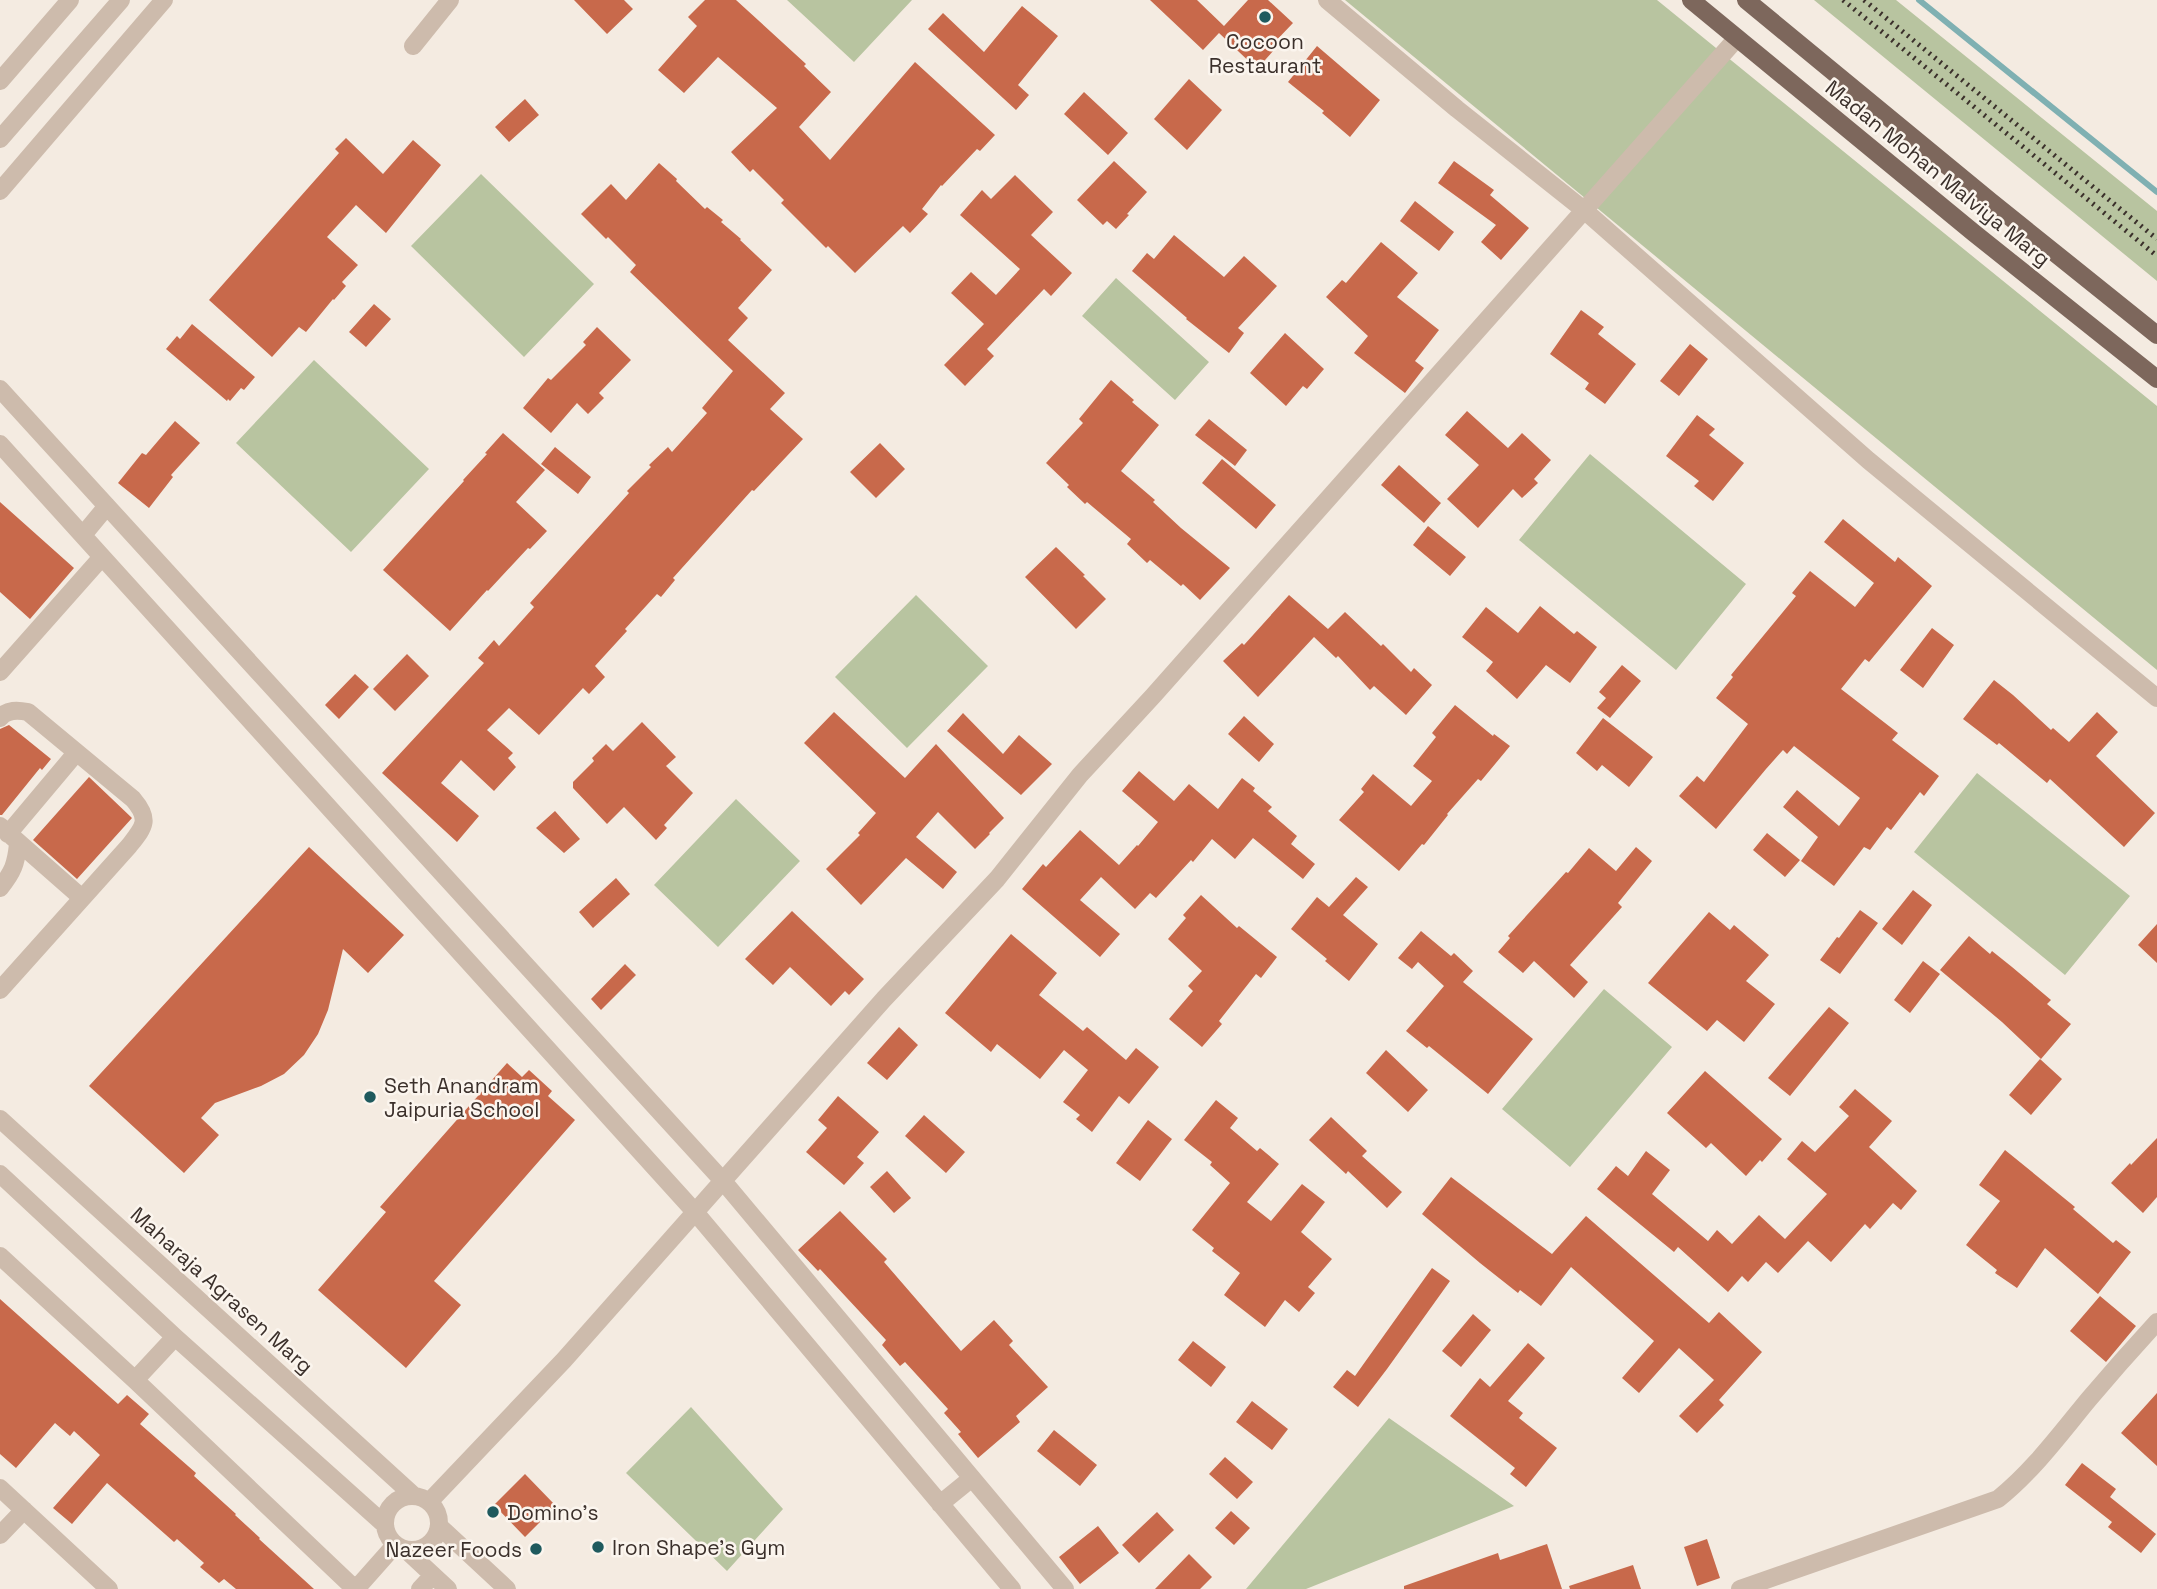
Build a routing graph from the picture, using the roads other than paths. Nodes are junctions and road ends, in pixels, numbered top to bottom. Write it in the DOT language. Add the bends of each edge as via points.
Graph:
graph roads {
  1 [pos="70,0"];
  2 [pos="121,0"];
  3 [pos="164,0"];
  4 [pos="450,0"];
  5 [pos="1327,0"];
  6 [pos="1690,0"];
  7 [pos="1746,0"];
  8 [pos="1737,38"];
  9 [pos="413,46"];
  10 [pos="0,81"];
  11 [pos="0,139"];
  12 [pos="0,191"];
  13 [pos="1584,210"];
  14 [pos="2157,335"];
  15 [pos="2157,379"];
  16 [pos="0,389"];
  17 [pos="0,444"];
  18 [pos="107,506"];
  19 [pos="83,535"];
  20 [pos="103,557"];
  21 [pos="0,672"];
  22 [pos="2157,698"];
  23 [pos="0,718"];
  24 [pos="76,753"];
  25 [pos="9,834"];
  26 [pos="0,888"];
  27 [pos="82,898"];
  28 [pos="0,990"];
  29 [pos="0,1119"];
  30 [pos="0,1174"];
  31 [pos="723,1181"];
  32 [pos="695,1212"];
  33 [pos="0,1256"];
  34 [pos="2157,1322"];
  35 [pos="175,1337"];
  36 [pos="135,1380"];
  37 [pos="972,1478"];
  38 [pos="0,1488"];
  39 [pos="421,1499"];
  40 [pos="940,1504"];
  41 [pos="24,1510"];
  42 [pos="384,1524"];
  43 [pos="439,1526"];
  44 [pos="0,1535"];
  45 [pos="401,1548"];
  46 [pos="433,1575"];
  47 [pos="109,1589"];
  48 [pos="356,1589"];
  49 [pos="419,1589"];
  50 [pos="448,1589"];
  51 [pos="507,1589"];
  52 [pos="1012,1589"];
  53 [pos="1065,1589"];
  54 [pos="1740,1589"];
  1 -- 10 [label="street"];
  2 -- 11 [label="street"];
  3 -- 12 [label="street"];
  4 -- 9 [label="street"];
  5 -- 13 [label="street"];
  6 -- 8 [label="main road, Madan Mohan Malviya Marg"];
  7 -- 14 [label="main road, Madan Mohan Malviya Marg"];
  8 -- 13 [label="street"];
  8 -- 15 [label="main road, Madan Mohan Malviya Marg"];
  13 -- 22 [label="street" via="1868,460"];
  13 -- 31 [label="street" via="1101,750 997,879"];
  16 -- 18 [label="street"];
  17 -- 19 [label="street"];
  18 -- 19 [label="street"];
  18 -- 31 [label="street"];
  19 -- 20 [label="street"];
  20 -- 21 [label="street"];
  20 -- 32 [label="street"];
  23 -- 24 [label="street" via="17,710 28,712"];
  24 -- 25 [label="street"];
  24 -- 27 [label="street" via="133,799 144,819 143,828"];
  25 -- 26 [label="street" via="16,860"];
  25 -- 27 [label="street"];
  27 -- 28 [label="street"];
  29 -- 39 [label="street, Maharaja Agrasen Marg"];
  30 -- 35 [label="street"];
  31 -- 32 [label="street"];
  31 -- 37 [label="street"];
  32 -- 39 [label="street" via="564,1360"];
  32 -- 40 [label="street"];
  33 -- 36 [label="street"];
  34 -- 54 [label="street" via="2035,1465 1997,1499"];
  35 -- 36 [label="street"];
  35 -- 42 [label="street"];
  36 -- 48 [label="street"];
  37 -- 40 [label="street"];
  37 -- 53 [label="street"];
  38 -- 41 [label="street"];
  39 -- 42 [label="street" via="395,1501"];
  39 -- 43 [label="street, Maharaja Agrasen Marg" via="435,1509"];
  40 -- 52 [label="street"];
  41 -- 44 [label="street"];
  41 -- 47 [label="street"];
  42 -- 45 [label="street" via="386,1534"];
  43 -- 45 [label="street" via="431,1543 415,1550"];
  43 -- 51 [label="street, Maharaja Agrasen Marg"];
  45 -- 46 [label="street"];
  45 -- 48 [label="street"];
  46 -- 49 [label="street"];
  46 -- 50 [label="street"];
}
